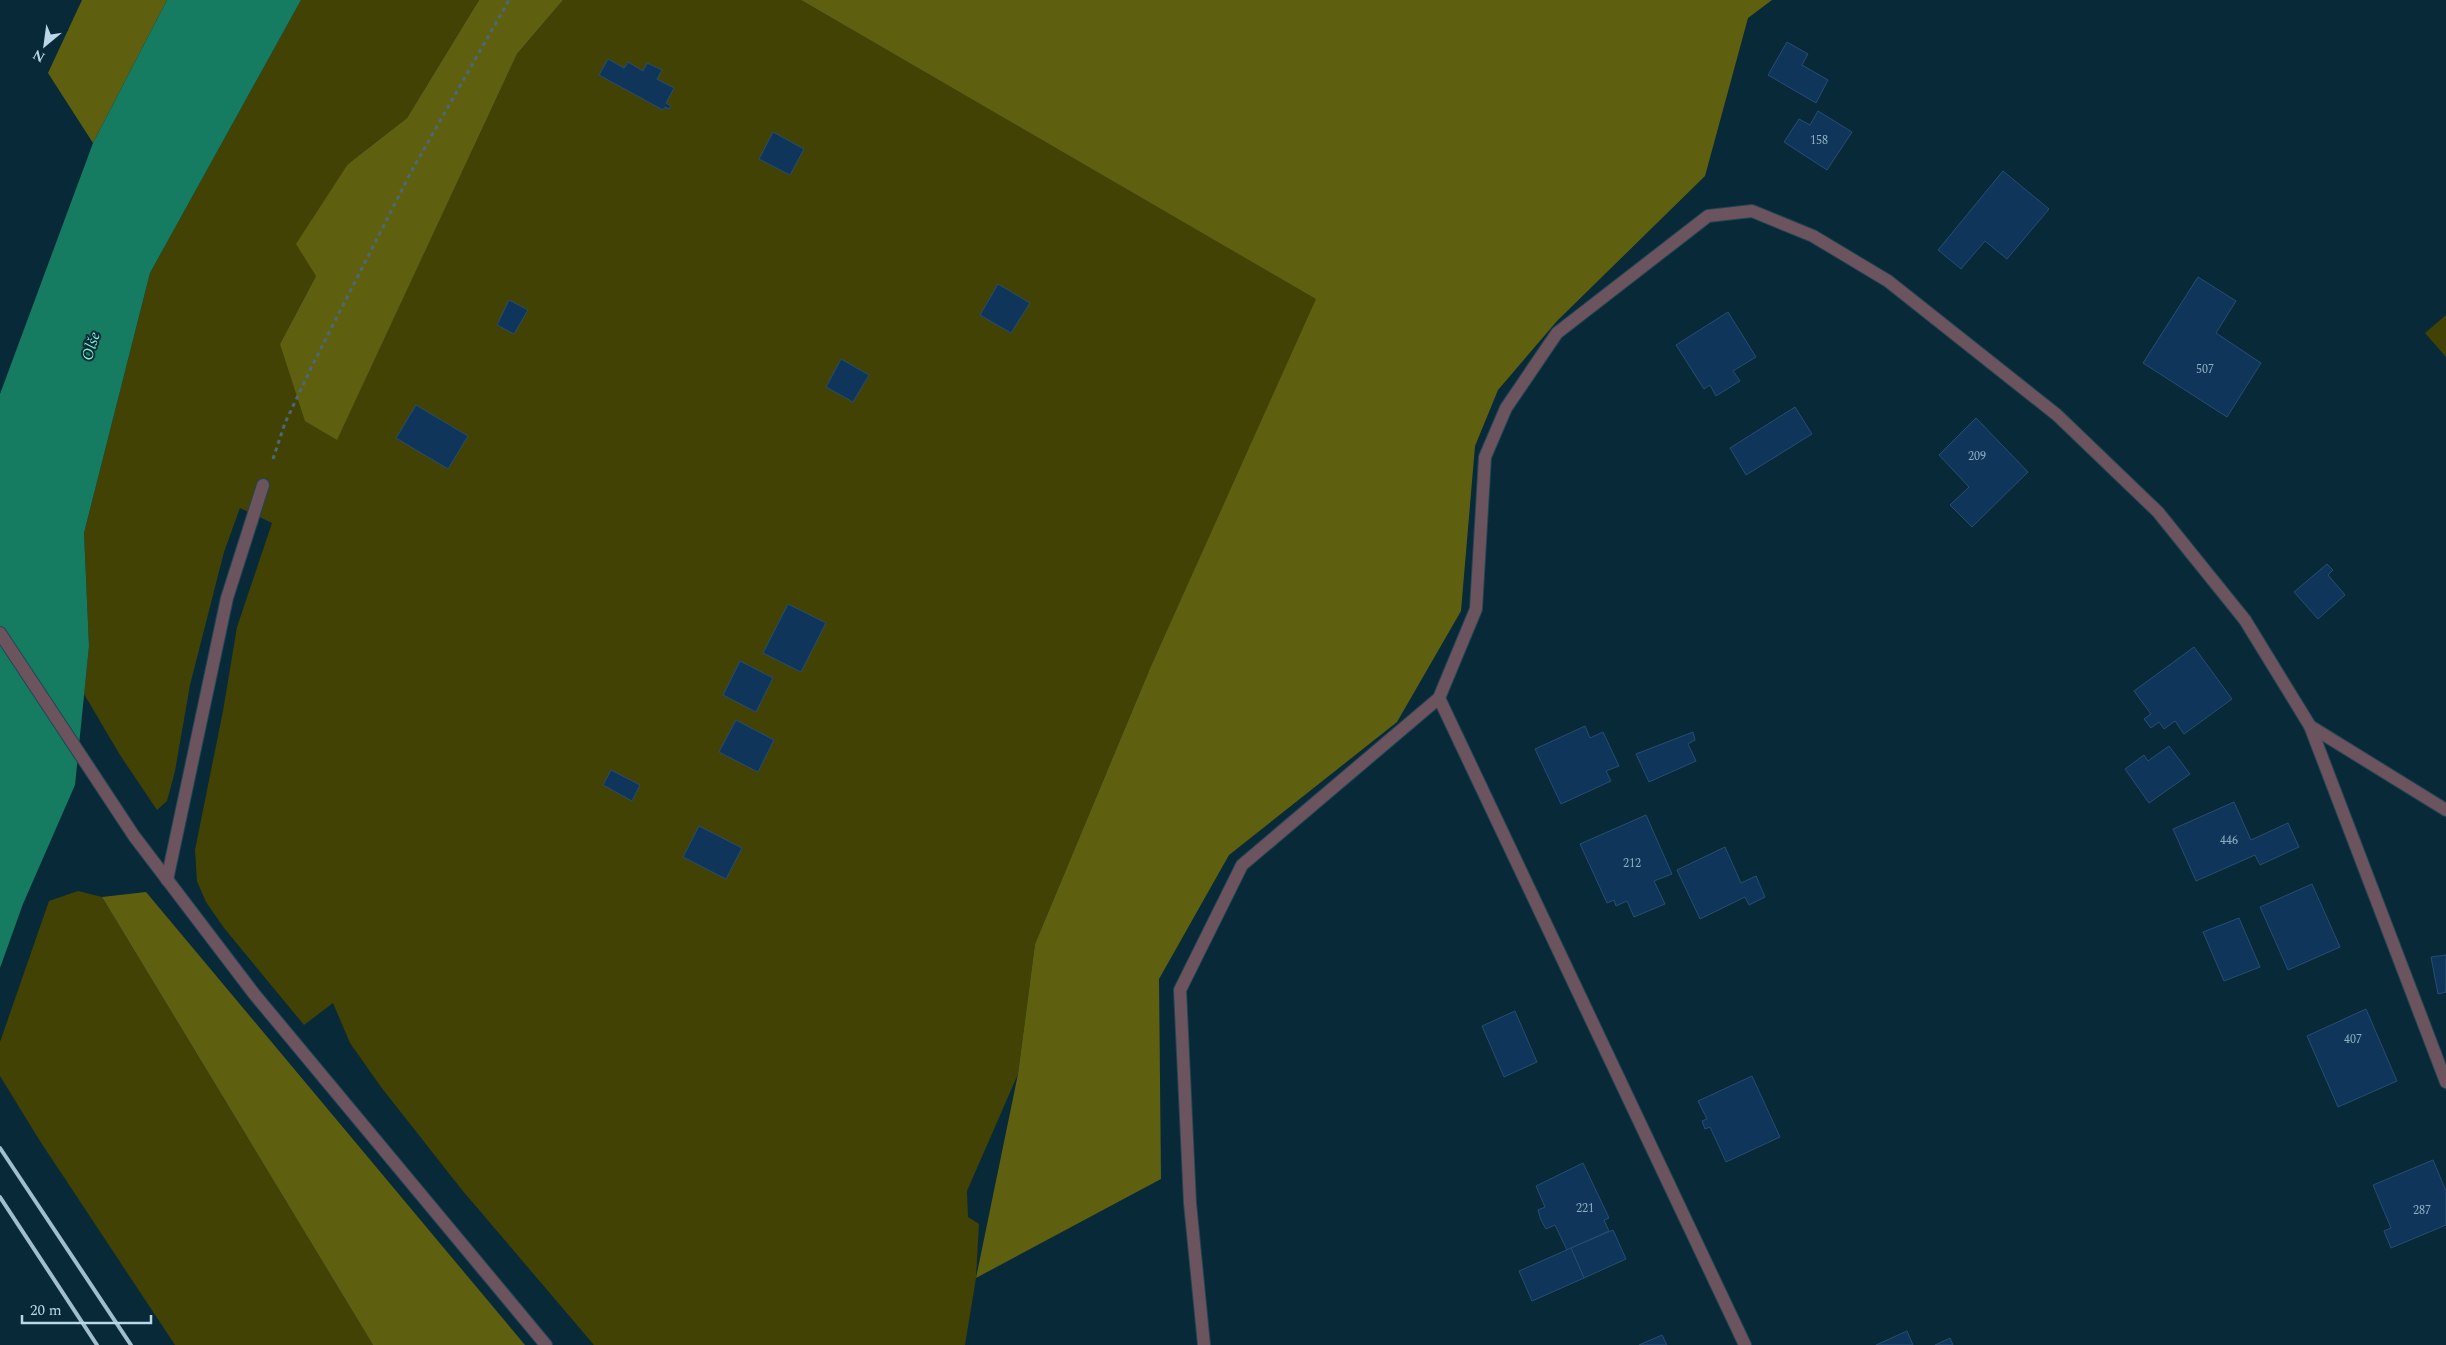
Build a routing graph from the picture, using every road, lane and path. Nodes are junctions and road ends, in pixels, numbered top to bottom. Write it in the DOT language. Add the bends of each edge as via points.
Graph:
graph roads {
  1 [pos="509,0"];
  2 [pos="263,486"];
  3 [pos="0,633"];
  4 [pos="1440,698"];
  5 [pos="2310,726"];
  6 [pos="2446,810"];
  7 [pos="167,880"];
  8 [pos="2446,1082"];
  9 [pos="546,1345"];
  10 [pos="1204,1345"];
  11 [pos="1745,1345"];
  1 -- 2 [label="path" via="411,172 311,368"];
  2 -- 7 [label="street" via="227,598"];
  3 -- 7 [label="street" via="134,836"];
  4 -- 5 [label="street" via="1476,609 1485,457 1506,408 1557,333 1708,216 1752,211 1813,236 1888,281 2057,415 2158,512 2245,620"];
  4 -- 10 [label="street" via="1242,865 1180,990 1190,1203"];
  4 -- 11 [label="street"];
  5 -- 6 [label="street"];
  5 -- 8 [label="street"];
  7 -- 9 [label="street" via="255,995"];
}
